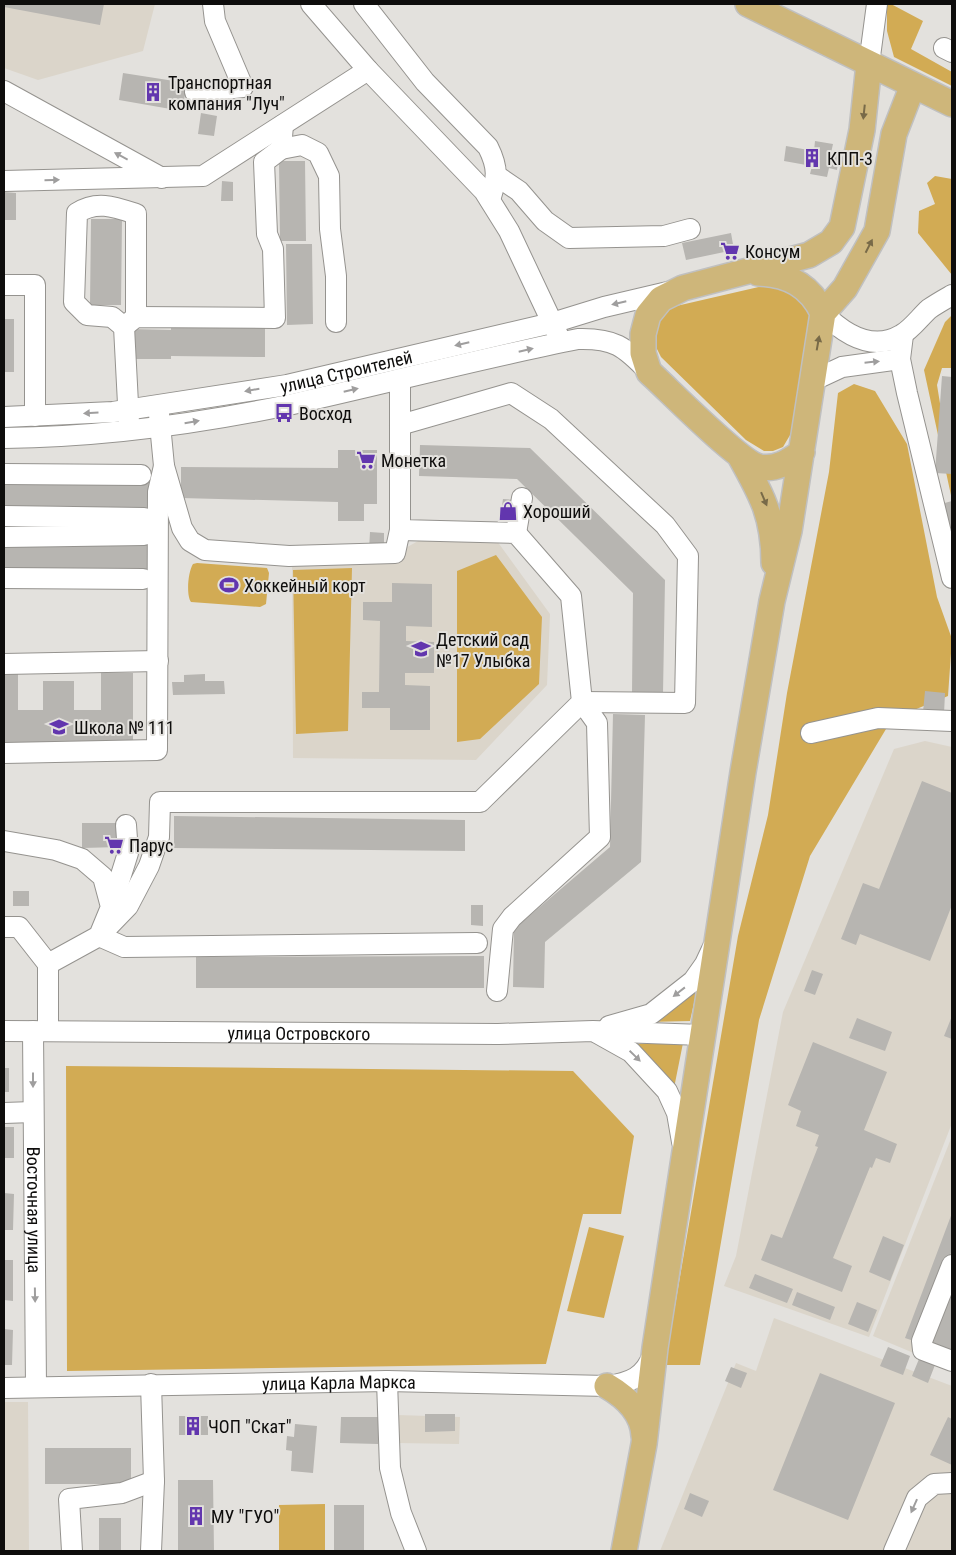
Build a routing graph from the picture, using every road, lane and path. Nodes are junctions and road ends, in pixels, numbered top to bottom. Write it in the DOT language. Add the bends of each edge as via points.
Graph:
graph roads {
  1 [pos="213,4"];
  2 [pos="311,4"];
  3 [pos="364,4"];
  4 [pos="748,4"];
  5 [pos="877,4"];
  6 [pos="869,64"];
  7 [pos="368,70"];
  8 [pos="913,85"];
  9 [pos="4,91"];
  10 [pos="195,92"];
  11 [pos="952,104"];
  12 [pos="4,105"];
  13 [pos="29,106"];
  14 [pos="283,125"];
  15 [pos="281,149"];
  16 [pos="497,176"];
  17 [pos="164,179"];
  18 [pos="4,181"];
  19 [pos="490,200"];
  20 [pos="690,229"];
  21 [pos="747,272"];
  22 [pos="4,285"];
  23 [pos="684,288"];
  24 [pos="952,295"];
  25 [pos="823,313"];
  26 [pos="130,322"];
  27 [pos="336,322"];
  28 [pos="552,323"];
  29 [pos="902,335"];
  30 [pos="561,342"];
  31 [pos="900,359"];
  32 [pos="649,372"];
  33 [pos="400,379"];
  34 [pos="812,381"];
  35 [pos="158,406"];
  36 [pos="129,410"];
  37 [pos="35,416"];
  38 [pos="4,417"];
  39 [pos="400,425"];
  40 [pos="160,427"];
  41 [pos="130,430"];
  42 [pos="4,438"];
  43 [pos="802,452"];
  44 [pos="740,456"];
  45 [pos="164,466"];
  46 [pos="4,474"];
  47 [pos="141,475"];
  48 [pos="522,498"];
  49 [pos="4,516"];
  50 [pos="400,530"];
  51 [pos="516,533"];
  52 [pos="4,537"];
  53 [pos="4,578"];
  54 [pos="952,578"];
  55 [pos="143,579"];
  56 [pos="772,600"];
  57 [pos="158,661"];
  58 [pos="4,664"];
  59 [pos="582,702"];
  60 [pos="952,721"];
  61 [pos="811,733"];
  62 [pos="4,753"];
  63 [pos="126,825"];
  64 [pos="4,842"];
  65 [pos="110,907"];
  66 [pos="4,927"];
  67 [pos="99,936"];
  68 [pos="717,939"];
  69 [pos="477,943"];
  70 [pos="48,964"];
  71 [pos="497,991"];
  72 [pos="4,1031"];
  73 [pos="40,1031"];
  74 [pos="593,1031"];
  75 [pos="702,1035"];
  76 [pos="33,1112"];
  77 [pos="4,1113"];
  78 [pos="684,1154"];
  79 [pos="952,1265"];
  80 [pos="655,1348"];
  81 [pos="952,1361"];
  82 [pos="387,1380"];
  83 [pos="151,1384"];
  84 [pos="607,1386"];
  85 [pos="4,1388"];
  86 [pos="36,1388"];
  87 [pos="644,1444"];
  88 [pos="154,1481"];
  89 [pos="952,1483"];
  90 [pos="72,1551"];
  91 [pos="151,1551"];
  92 [pos="416,1551"];
  93 [pos="624,1551"];
  94 [pos="894,1551"];
  1 -- 10 [label="street" via="215,21 243,87"];
  2 -- 7 [label="street"];
  3 -- 16 [label="street" via="425,82 488,147"];
  4 -- 6 [label="main road"];
  5 -- 6 [label="street"];
  6 -- 8 [label="main road"];
  6 -- 21 [label="main road, one-way" via="862,130 843,225 831,242 809,255"];
  7 -- 14 [label="street"];
  7 -- 19 [label="street" via="472,176"];
  8 -- 11 [label="main road"];
  25 -- 8 [label="main road, one-way" via="845,288 876,231 894,134"];
  9 -- 13 [label="street"];
  12 -- 13 [label="street"];
  17 -- 13 [label="street, one-way"];
  14 -- 15 [label="street"];
  14 -- 17 [label="street" via="203,176"];
  15 -- 26 [label="street" via="264,162 267,234 273,249 274,318"];
  15 -- 27 [label="street" via="302,145 318,153 329,176"];
  16 -- 19 [label="street"];
  16 -- 20 [label="street" via="519,191 545,221 570,238 664,236"];
  18 -- 17 [label="street, one-way"];
  19 -- 28 [label="street" via="509,231"];
  21 -- 23 [label="main road"];
  21 -- 25 [label="main road" via="785,276 798,282 810,291"];
  22 -- 37 [label="street" via="35,285"];
  23 -- 28 [label="street, улица Строителей, one-way"];
  23 -- 32 [label="main road" via="662,299 648,315 643,353"];
  24 -- 29 [label="street" via="929,309"];
  25 -- 29 [label="street" via="855,338 888,341"];
  34 -- 25 [label="main road, one-way"];
  26 -- 26 [label="street" via="87,315 74,302 77,213 89,205 115,207 136,214"];
  26 -- 36 [label="street"];
  28 -- 30 [label="street"];
  28 -- 35 [label="street, улица Строителей, one-way" via="287,384"];
  29 -- 31 [label="street"];
  30 -- 32 [label="street, улица Строителей" via="599,338 625,349"];
  33 -- 30 [label="street, улица Строителей, one-way"];
  34 -- 31 [label="street, one-way" via="842,367"];
  31 -- 54 [label="street"];
  32 -- 44 [label="main road"];
  33 -- 39 [label="street"];
  40 -- 33 [label="street, улица Строителей, one-way" via="292,404"];
  34 -- 43 [label="main road"];
  35 -- 36 [label="street, улица Строителей"];
  35 -- 40 [label="street"];
  36 -- 37 [label="street, улица Строителей, one-way"];
  36 -- 41 [label="street"];
  37 -- 38 [label="street, улица Строителей"];
  39 -- 50 [label="street"];
  39 -- 59 [label="street" via="511,393 551,419 666,525 688,556 685,703"];
  40 -- 41 [label="street, улица Строителей"];
  40 -- 45 [label="street"];
  41 -- 42 [label="street, улица Строителей"];
  43 -- 44 [label="main road" via="775,467 758,467"];
  43 -- 56 [label="main road" via="789,531"];
  44 -- 56 [label="main road, one-way" via="767,507 774,544"];
  45 -- 50 [label="street" via="182,528 190,541 205,550 289,556 395,553"];
  45 -- 57 [label="street" via="158,492"];
  46 -- 47 [label="street"];
  48 -- 51 [label="street"];
  49 -- 52 [label="street" via="144,526"];
  50 -- 51 [label="street"];
  51 -- 59 [label="street" via="571,596"];
  53 -- 55 [label="street"];
  56 -- 68 [label="main road"];
  57 -- 58 [label="street"];
  57 -- 62 [label="street" via="157,750"];
  59 -- 67 [label="street" via="480,802 160,802 159,837 149,866 128,906"];
  59 -- 71 [label="street" via="597,723 600,837 512,917 503,929"];
  60 -- 61 [label="street" via="878,718"];
  63 -- 65 [label="street" via="128,852"];
  64 -- 65 [label="street" via="56,850 82,859 103,877"];
  65 -- 67 [label="street"];
  66 -- 70 [label="street" via="19,927"];
  67 -- 69 [label="street" via="124,947"];
  67 -- 70 [label="street"];
  68 -- 74 [label="street, one-way" via="693,981 651,1014"];
  68 -- 75 [label="main road"];
  70 -- 73 [label="street, Восточная улица"];
  72 -- 73 [label="street, улица Островского"];
  73 -- 74 [label="street, улица Островского" via="488,1034"];
  73 -- 76 [label="street, Восточная улица, one-way"];
  74 -- 75 [label="street"];
  74 -- 78 [label="street, one-way" via="631,1052 667,1091 677,1113"];
  75 -- 78 [label="main road"];
  76 -- 77 [label="street"];
  76 -- 86 [label="street, Восточная улица, one-way"];
  78 -- 80 [label="main road"];
  79 -- 81 [label="street" via="922,1340 923,1350"];
  80 -- 84 [label="street, улица Карла Маркса" via="648,1367 640,1375 625,1383"];
  80 -- 87 [label="main road"];
  82 -- 83 [label="street, улица Карла Маркса"];
  82 -- 84 [label="street, улица Карла Маркса"];
  82 -- 92 [label="street" via="390,1468 401,1513"];
  83 -- 86 [label="street, улица Карла Маркса"];
  83 -- 88 [label="street"];
  84 -- 87 [label="main road" via="620,1393 638,1414 644,1425"];
  85 -- 86 [label="street, улица Карла Маркса"];
  87 -- 93 [label="main road"];
  88 -- 90 [label="street" via="122,1494 69,1499"];
  88 -- 91 [label="street"];
  89 -- 94 [label="street, one-way" via="934,1484 917,1498"];
}
